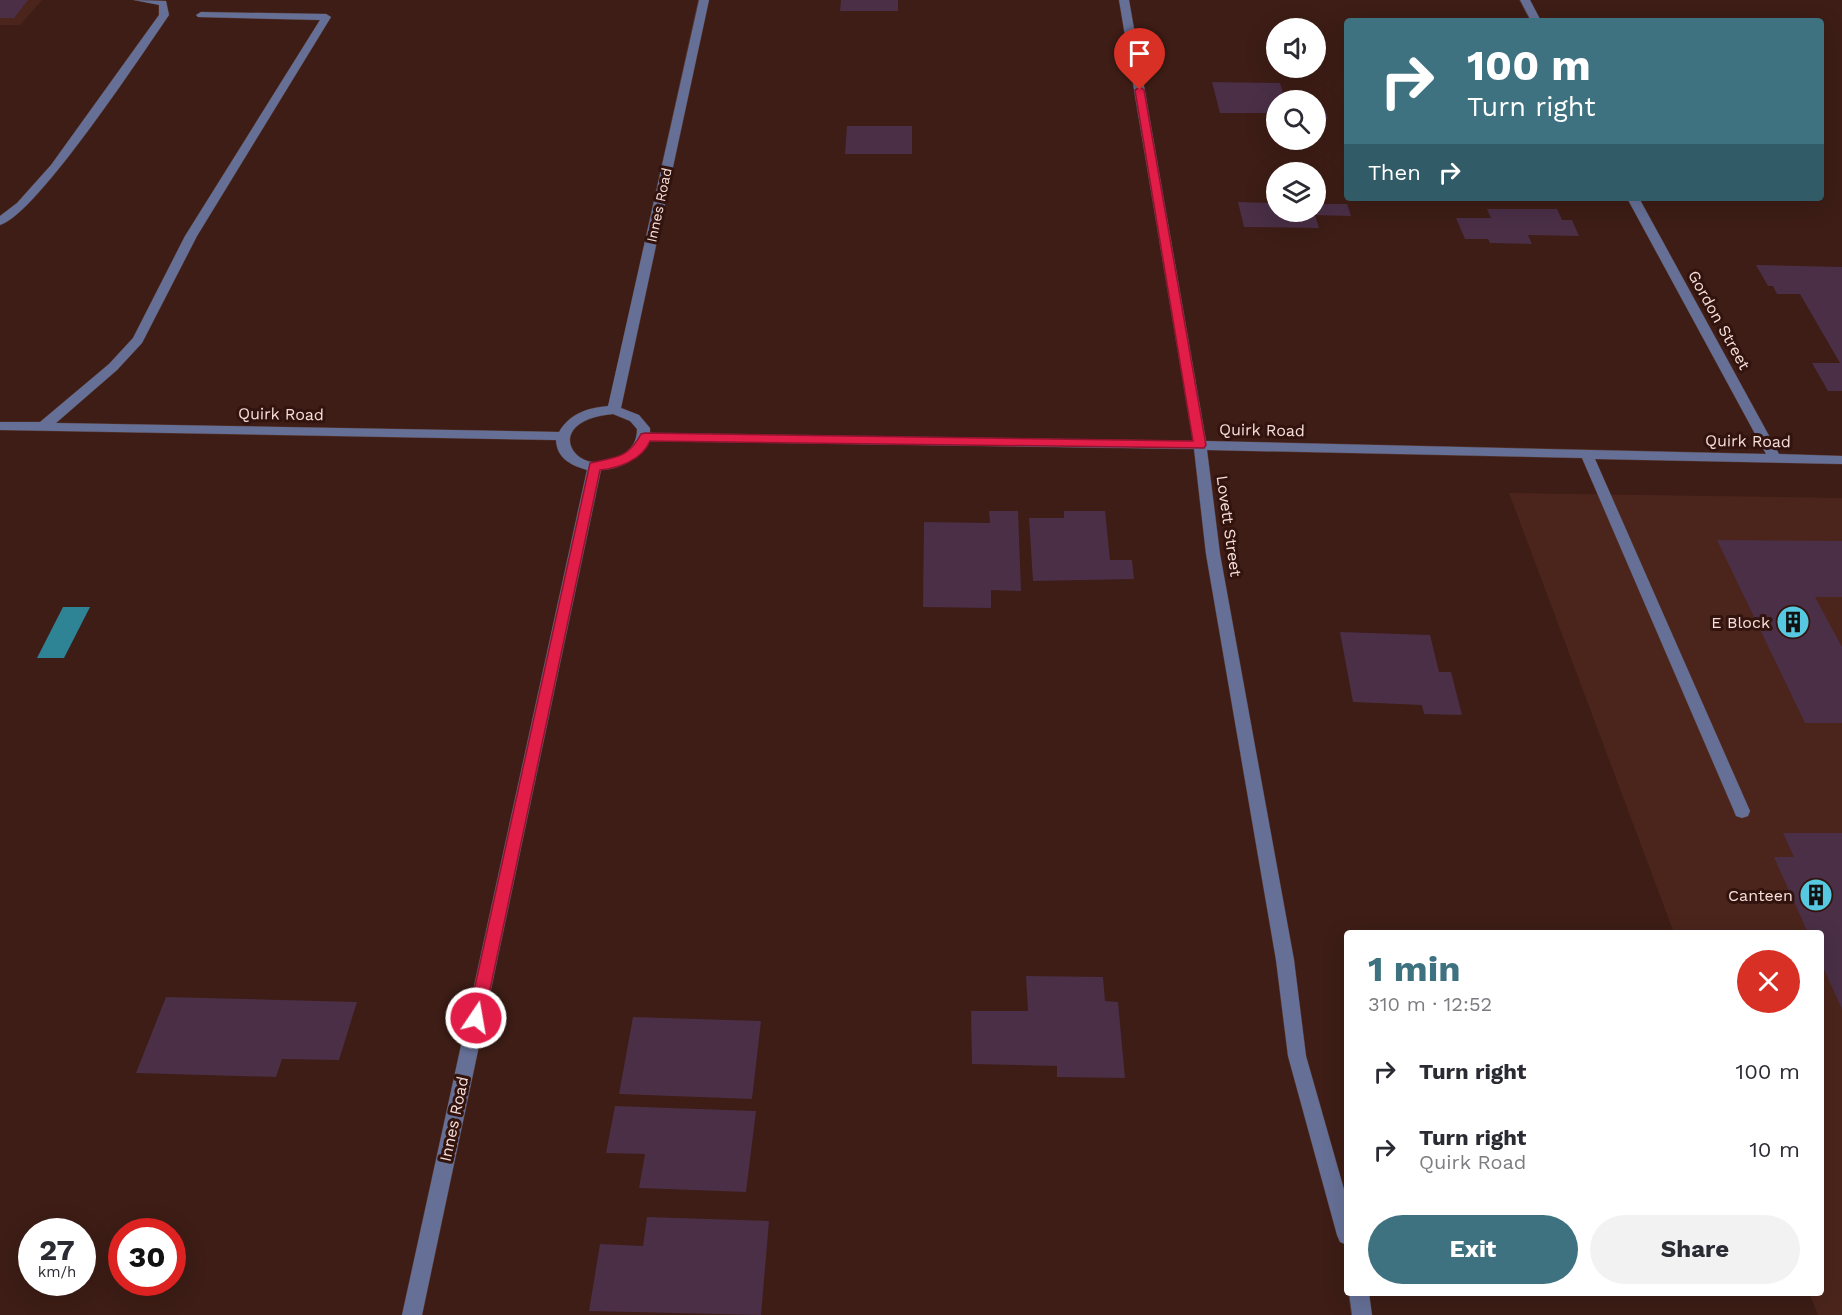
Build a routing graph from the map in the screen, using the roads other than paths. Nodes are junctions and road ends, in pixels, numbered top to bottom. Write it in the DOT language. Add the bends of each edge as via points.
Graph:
graph roads {
  1 [pos="140,0"];
  2 [pos="704,0"];
  3 [pos="1124,0"];
  4 [pos="1525,0"];
  5 [pos="201,15"];
  6 [pos="1534,18"];
  7 [pos="1635,201"];
  8 [pos="0,222"];
  9 [pos="614,410"];
  10 [pos="0,426"];
  11 [pos="44,426"];
  12 [pos="561,436"];
  13 [pos="645,437"];
  14 [pos="1200,445"];
  15 [pos="1586,453"];
  16 [pos="1775,458"];
  17 [pos="1842,460"];
  18 [pos="594,466"];
  19 [pos="1742,811"];
  20 [pos="1344,1224"];
  21 [pos="1359,1296"];
  22 [pos="412,1315"];
  23 [pos="1362,1315"];
  1 -- 8 [label="street" via="163,3 164,15 55,167"];
  2 -- 9 [label="street, Innes Road"];
  3 -- 14 [label="street, Lovett Street"];
  4 -- 6 [label="street"];
  5 -- 11 [label="street" via="326,17 191,236 138,340 113,367"];
  7 -- 16 [label="street, Gordon Street"];
  9 -- 12 [label="street" via="581,417"];
  9 -- 13 [label="street" via="638,419 645,428"];
  10 -- 11 [label="street, Quirk Road"];
  11 -- 12 [label="street, Quirk Road"];
  12 -- 18 [label="street" via="568,456"];
  13 -- 14 [label="street, Quirk Road"];
  13 -- 18 [label="street" via="634,455 609,465"];
  14 -- 15 [label="street, Quirk Road"];
  14 -- 20 [label="street, Lovett Street" via="1213,554 1285,960 1298,1056"];
  15 -- 16 [label="street, Quirk Road"];
  15 -- 19 [label="street"];
  16 -- 17 [label="street, Quirk Road"];
  18 -- 22 [label="street, Innes Road"];
  21 -- 23 [label="street"];
}
